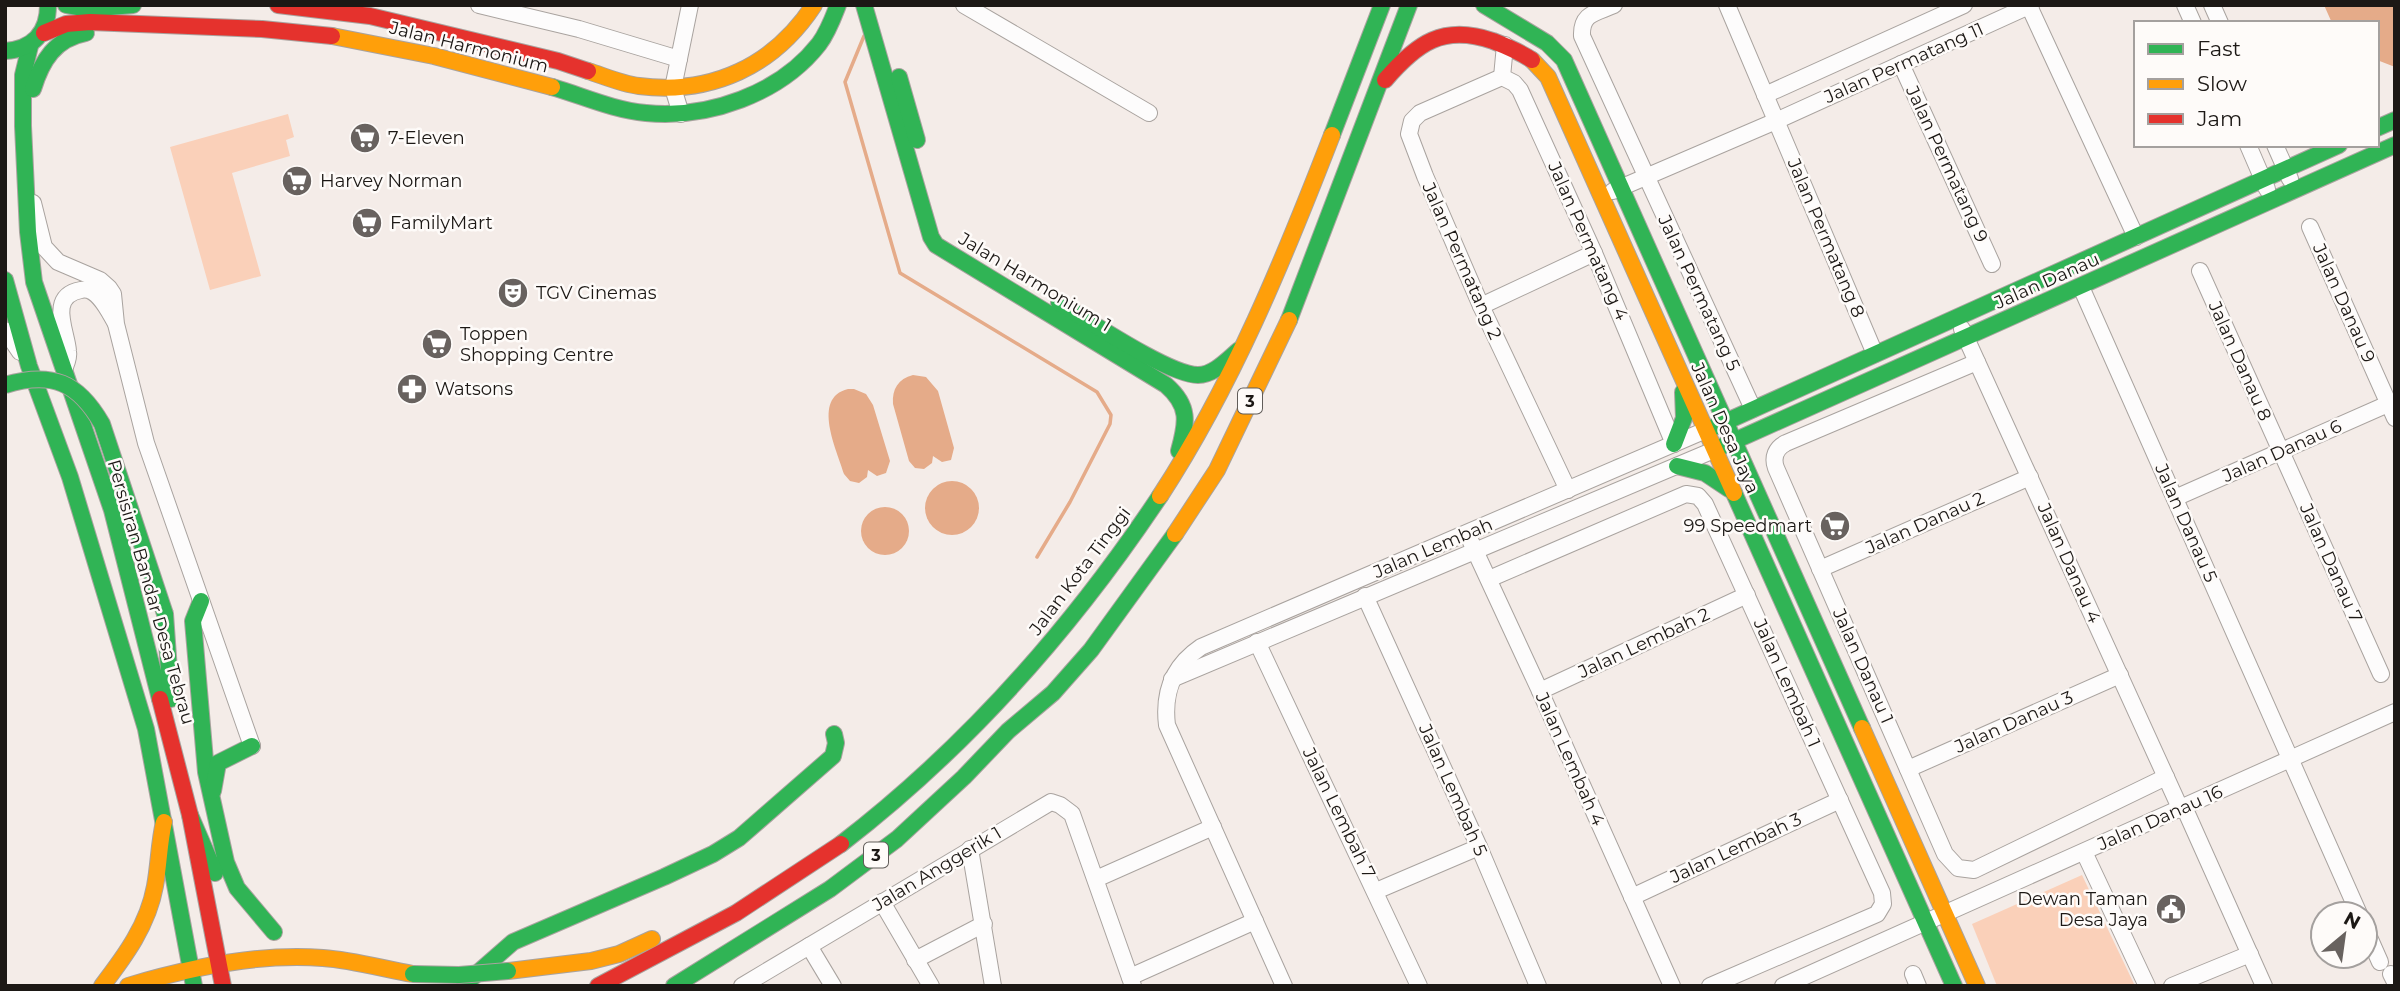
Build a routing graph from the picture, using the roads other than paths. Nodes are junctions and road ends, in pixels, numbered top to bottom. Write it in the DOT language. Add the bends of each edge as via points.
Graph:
graph roads {
  1 [pos="48,5"];
  2 [pos="66,5"];
  3 [pos="133,5"];
  4 [pos="278,5"];
  5 [pos="479,5"];
  6 [pos="690,5"];
  7 [pos="814,5"];
  8 [pos="838,5"];
  9 [pos="964,5"];
  10 [pos="1382,5"];
  11 [pos="1409,5"];
  12 [pos="1484,5"];
  13 [pos="1614,5"];
  14 [pos="1727,5"];
  15 [pos="1964,5"];
  16 [pos="2212,5"];
  17 [pos="2030,6"];
  18 [pos="322,8"];
  19 [pos="873,9"];
  20 [pos="2219,21"];
  21 [pos="164,26"];
  22 [pos="44,33"];
  23 [pos="1505,45"];
  24 [pos="30,46"];
  25 [pos="5,51"];
  26 [pos="679,59"];
  27 [pos="1901,64"];
  28 [pos="1502,77"];
  29 [pos="673,88"];
  30 [pos="1374,92"];
  31 [pos="1765,95"];
  32 [pos="1149,113"];
  33 [pos="681,114"];
  34 [pos="2395,120"];
  35 [pos="1776,121"];
  36 [pos="23,126"];
  37 [pos="2379,127"];
  38 [pos="2395,145"];
  39 [pos="2249,147"];
  40 [pos="2276,147"];
  41 [pos="2334,147"];
  42 [pos="2285,169"];
  43 [pos="26,173"];
  44 [pos="1646,177"];
  45 [pos="2263,179"];
  46 [pos="1621,187"];
  47 [pos="2295,191"];
  48 [pos="1601,196"];
  49 [pos="2272,201"];
  50 [pos="2310,227"];
  51 [pos="2136,237"];
  52 [pos="1594,253"];
  53 [pos="1992,264"];
  54 [pos="2200,271"];
  55 [pos="5,281"];
  56 [pos="2081,287"];
  57 [pos="1481,306"];
  58 [pos="1957,317"];
  59 [pos="116,324"];
  60 [pos="5,330"];
  61 [pos="1966,338"];
  62 [pos="1243,347"];
  63 [pos="1875,354"];
  64 [pos="1977,362"];
  65 [pos="29,366"];
  66 [pos="65,370"];
  67 [pos="1682,377"];
  68 [pos="5,385"];
  69 [pos="1710,387"];
  70 [pos="1753,409"];
  71 [pos="2392,411"];
  72 [pos="1726,421"];
  73 [pos="1772,425"];
  74 [pos="1706,430"];
  75 [pos="1735,442"];
  76 [pos="1674,444"];
  77 [pos="1714,450"];
  78 [pos="2281,451"];
  79 [pos="1676,466"];
  80 [pos="1749,473"];
  81 [pos="2029,477"];
  82 [pos="1170,479"];
  83 [pos="1568,490"];
  84 [pos="1733,492"];
  85 [pos="2175,498"];
  86 [pos="1467,533"];
  87 [pos="1474,550"];
  88 [pos="1820,569"];
  89 [pos="1489,579"];
  90 [pos="1747,595"];
  91 [pos="1365,596"];
  92 [pos="201,601"];
  93 [pos="1257,642"];
  94 [pos="2381,674"];
  95 [pos="2120,675"];
  96 [pos="1171,680"];
  97 [pos="1540,691"];
  98 [pos="2395,712"];
  99 [pos="168,722"];
  100 [pos="835,734"];
  101 [pos="252,746"];
  102 [pos="2291,759"];
  103 [pos="1908,769"];
  104 [pos="2166,777"];
  105 [pos="211,799"];
  106 [pos="1840,800"];
  107 [pos="2182,808"];
  108 [pos="190,815"];
  109 [pos="164,822"];
  110 [pos="1213,827"];
  111 [pos="1479,847"];
  112 [pos="970,849"];
  113 [pos="2084,852"];
  114 [pos="1096,879"];
  115 [pos="774,889"];
  116 [pos="1376,891"];
  117 [pos="1632,897"];
  118 [pos="2353,900"];
  119 [pos="882,902"];
  120 [pos="1946,914"];
  121 [pos="1255,921"];
  122 [pos="1926,923"];
  123 [pos="984,924"];
  124 [pos="274,932"];
  125 [pos="809,946"];
  126 [pos="2249,954"];
  127 [pos="324,958"];
  128 [pos="915,961"];
  129 [pos="218,967"];
  130 [pos="193,978"];
  131 [pos="1132,982"];
  132 [pos="1787,985"];
  133 [pos="102,986"];
  134 [pos="128,986"];
  135 [pos="223,986"];
  136 [pos="463,986"];
  137 [pos="598,986"];
  138 [pos="674,986"];
  139 [pos="742,986"];
  140 [pos="834,986"];
  141 [pos="931,986"];
  142 [pos="993,986"];
  143 [pos="1284,986"];
  144 [pos="1419,986"];
  145 [pos="1538,986"];
  146 [pos="1672,986"];
  147 [pos="1710,986"];
  148 [pos="1954,986"];
  149 [pos="1977,986"];
  150 [pos="2147,986"];
  151 [pos="2172,986"];
  152 [pos="2264,986"];
  1 -- 22 [label="main road"];
  2 -- 3 [label="main road" via="87,9"];
  4 -- 18 [label="main road, Jalan Harmonium"];
  5 -- 26 [label="street"];
  6 -- 26 [label="street"];
  7 -- 29 [label="main road, Jalan Harmonium" via="790,37 753,65 721,80"];
  8 -- 33 [label="main road, Jalan Harmonium" via="820,44 775,83 722,106"];
  9 -- 32 [label="street"];
  10 -- 62 [label="main road, Jalan Kota Tinggi / 3"];
  11 -- 30 [label="main road, 3"];
  12 -- 46 [label="main road, Jalan Desa Jaya" via="1557,50"];
  13 -- 44 [label="street, Jalan Permatang 5" via="1583,22 1582,36"];
  14 -- 31 [label="street, Jalan Permatang 8"];
  15 -- 31 [label="street"];
  16 -- 20 [label="street"];
  17 -- 27 [label="street, Jalan Permatang 11"];
  17 -- 51 [label="street"];
  18 -- 29 [label="main road, Jalan Harmonium" via="446,33 636,86"];
  19 -- 62 [label="main road, Jalan Harmonium 1" via="947,237 1183,372 1199,375 1211,371"];
  19 -- 82 [label="main road, Jalan Harmonium 1" via="872,34 936,245 1175,391 1187,419"];
  21 -- 22 [label="main road, Jalan Harmonium" via="90,22 66,24"];
  21 -- 33 [label="main road, Jalan Harmonium" via="298,32 366,41 549,86 621,109"];
  21 -- 36 [label="main road" via="145,32 82,33 66,38 39,67"];
  22 -- 24 [label="main road"];
  23 -- 28 [label="street"];
  23 -- 30 [label="main road, Jalan Desa Jaya" via="1465,33 1438,35 1413,49"];
  23 -- 48 [label="main road, Jalan Desa Jaya" via="1534,60 1548,77"];
  24 -- 25 [label="main road"];
  24 -- 36 [label="main road, Persisiran Bandar Desa Tebrau" via="23,75"];
  26 -- 29 [label="street"];
  27 -- 35 [label="street, Jalan Permatang 11"];
  27 -- 53 [label="street, Jalan Permatang 9"];
  28 -- 52 [label="street, Jalan Permatang 4" via="1520,90"];
  28 -- 57 [label="street, Jalan Permatang 2" via="1419,113 1409,128"];
  29 -- 33 [label="street"];
  30 -- 138 [label="main road, 3" via="1291,316 1217,470 1091,650 1053,693 897,839 830,889"];
  31 -- 35 [label="street, Jalan Permatang 8"];
  34 -- 37 [label="main road"];
  35 -- 44 [label="street, Jalan Permatang 11"];
  35 -- 63 [label="street, Jalan Permatang 8"];
  36 -- 43 [label="main road, Persisiran Bandar Desa Tebrau"];
  38 -- 47 [label="main road, Jalan Danau"];
  39 -- 45 [label="street"];
  40 -- 42 [label="street"];
  41 -- 42 [label="main road, Jalan Danau"];
  42 -- 45 [label="main road, Jalan Danau"];
  42 -- 47 [label="street"];
  43 -- 59 [label="street" via="44,247 58,262 109,288"];
  43 -- 66 [label="main road, Persisiran Bandar Desa Tebrau" via="34,282"];
  44 -- 46 [label="street, Jalan Permatang 11"];
  44 -- 70 [label="street, Jalan Permatang 5"];
  45 -- 49 [label="street"];
  45 -- 51 [label="main road, Jalan Danau"];
  46 -- 48 [label="street, Jalan Permatang 11"];
  46 -- 69 [label="main road, Jalan Desa Jaya"];
  47 -- 49 [label="main road, Jalan Danau"];
  48 -- 67 [label="main road, Jalan Desa Jaya"];
  49 -- 56 [label="main road, Jalan Danau"];
  50 -- 71 [label="street, Jalan Danau 9"];
  51 -- 58 [label="main road, Jalan Danau"];
  52 -- 57 [label="street"];
  52 -- 76 [label="street, Jalan Permatang 4"];
  54 -- 78 [label="street, Jalan Danau 8"];
  55 -- 65 [label="main road"];
  56 -- 61 [label="main road, Jalan Danau"];
  56 -- 85 [label="street, Jalan Danau 5"];
  57 -- 83 [label="street, Jalan Permatang 2"];
  58 -- 61 [label="street, Jalan Danau 4"];
  58 -- 63 [label="main road, Jalan Danau"];
  59 -- 66 [label="street" via="93,292 72,292 60,315 69,353"];
  59 -- 92 [label="street" via="146,443"];
  60 -- 65 [label="street"];
  61 -- 64 [label="street, Jalan Danau 4"];
  61 -- 73 [label="main road, Jalan Danau"];
  62 -- 82 [label="main road, Jalan Kota Tinggi / 3"];
  63 -- 70 [label="main road, Jalan Danau"];
  64 -- 81 [label="street, Jalan Danau 4"];
  64 -- 88 [label="street, Jalan Danau 1" via="1779,449 1776,468"];
  65 -- 109 [label="main road" via="70,477 135,690"];
  66 -- 99 [label="main road, Persisiran Bandar Desa Tebrau" via="112,510"];
  67 -- 74 [label="main road, Jalan Desa Jaya"];
  67 -- 76 [label="main road" via="1684,418"];
  68 -- 99 [label="main road, bridge" via="39,377 52,379 78,392 102,424 165,614 172,695"];
  69 -- 70 [label="main road"];
  69 -- 72 [label="main road, Jalan Desa Jaya"];
  70 -- 72 [label="main road, Jalan Danau"];
  71 -- 78 [label="street, Jalan Danau 6"];
  72 -- 74 [label="main road, Jalan Danau"];
  72 -- 75 [label="main road, Jalan Desa Jaya"];
  73 -- 75 [label="main road, Jalan Danau"];
  73 -- 80 [label="main road" via="1756,446"];
  74 -- 76 [label="street, Jalan Lembah"];
  74 -- 77 [label="main road, Jalan Desa Jaya"];
  75 -- 77 [label="main road, Jalan Danau"];
  75 -- 80 [label="main road, Jalan Desa Jaya"];
  76 -- 83 [label="street, Jalan Lembah"];
  77 -- 79 [label="street, Jalan Lembah"];
  77 -- 84 [label="main road, Jalan Desa Jaya"];
  78 -- 85 [label="street, Jalan Danau 6"];
  78 -- 94 [label="street, Jalan Danau 7"];
  79 -- 84 [label="main road" via="1705,471"];
  79 -- 87 [label="street, Jalan Lembah"];
  80 -- 120 [label="main road, Jalan Desa Jaya"];
  81 -- 88 [label="street, Jalan Danau 2"];
  81 -- 95 [label="street, Jalan Danau 4"];
  82 -- 115 [label="main road, Jalan Kota Tinggi / 3" via="1101,580 1027,672 908,788"];
  83 -- 86 [label="street, Jalan Lembah"];
  84 -- 122 [label="main road, Jalan Desa Jaya"];
  85 -- 102 [label="street, Jalan Danau 5"];
  86 -- 87 [label="street, Jalan Lembah 4"];
  86 -- 96 [label="street, Jalan Lembah" via="1201,648"];
  87 -- 89 [label="street, Jalan Lembah 4"];
  87 -- 91 [label="street, Jalan Lembah"];
  88 -- 103 [label="street, Jalan Danau 1"];
  89 -- 90 [label="street, Jalan Lembah 1" via="1692,494 1706,504"];
  89 -- 97 [label="street, Jalan Lembah 4"];
  90 -- 97 [label="street, Jalan Lembah 2"];
  90 -- 106 [label="street, Jalan Lembah 1"];
  91 -- 93 [label="street, Jalan Lembah"];
  91 -- 111 [label="street, Jalan Lembah 5"];
  92 -- 101 [label="street"];
  92 -- 105 [label="main road" via="193,621"];
  93 -- 96 [label="street, Jalan Lembah"];
  93 -- 116 [label="street, Jalan Lembah 7"];
  95 -- 103 [label="street, Jalan Danau 3"];
  95 -- 104 [label="street, Jalan Danau 4"];
  96 -- 110 [label="street" via="1167,724"];
  97 -- 117 [label="street, Jalan Lembah 4"];
  98 -- 102 [label="street, Jalan Danau 16"];
  99 -- 108 [label="main road, Persisiran Bandar Desa Tebrau"];
  100 -- 136 [label="main road" via="833,756 740,838 664,877 513,942"];
  101 -- 105 [label="main road" via="218,763"];
  102 -- 107 [label="street, Jalan Danau 16"];
  102 -- 118 [label="street, Jalan Danau 5"];
  103 -- 104 [label="street, Jalan Danau 1" via="1948,860 1968,870"];
  104 -- 107 [label="street, Jalan Danau 4"];
  105 -- 124 [label="main road" via="237,888"];
  106 -- 117 [label="street, Jalan Lembah 3"];
  106 -- 147 [label="street, Jalan Lembah 1" via="1882,893 1883,904 1877,914"];
  107 -- 113 [label="street, Jalan Danau 16"];
  107 -- 126 [label="street, Jalan Danau 4"];
  108 -- 124 [label="main road" via="226,891 245,912"];
  108 -- 129 [label="main road, Persisiran Bandar Desa Tebrau"];
  109 -- 130 [label="main road"];
  109 -- 133 [label="main road" via="148,912 130,949"];
  110 -- 114 [label="street"];
  110 -- 121 [label="street"];
  111 -- 116 [label="street"];
  111 -- 145 [label="street, Jalan Lembah 5"];
  112 -- 114 [label="street, Jalan Anggerik 1" via="1046,804 1056,803 1072,814"];
  112 -- 119 [label="street, Jalan Anggerik 1"];
  112 -- 123 [label="street"];
  113 -- 120 [label="street, Jalan Danau 16"];
  113 -- 150 [label="street"];
  114 -- 131 [label="street"];
  115 -- 127 [label="main road, bridge" via="736,900 619,954 552,967 413,974"];
  115 -- 137 [label="main road, Jalan Kota Tinggi / 3"];
  116 -- 144 [label="street, Jalan Lembah 7"];
  117 -- 146 [label="street, Jalan Lembah 4"];
  119 -- 125 [label="street, Jalan Anggerik 1"];
  119 -- 128 [label="street"];
  120 -- 122 [label="street, Jalan Danau 16"];
  120 -- 149 [label="main road, Jalan Desa Jaya"];
  121 -- 131 [label="street"];
  121 -- 143 [label="street"];
  122 -- 132 [label="street, Jalan Danau 16"];
  122 -- 148 [label="main road, Jalan Desa Jaya"];
  123 -- 128 [label="street"];
  123 -- 142 [label="street"];
  124 -- 127 [label="main road"];
  125 -- 139 [label="street, Jalan Anggerik 1"];
  125 -- 140 [label="street"];
  126 -- 151 [label="street"];
  126 -- 152 [label="street, Jalan Danau 4"];
  127 -- 129 [label="main road" via="267,958"];
  128 -- 141 [label="street"];
  129 -- 130 [label="main road"];
  129 -- 135 [label="main road, Persisiran Bandar Desa Tebrau"];
  130 -- 134 [label="main road" via="164,975"];
}
